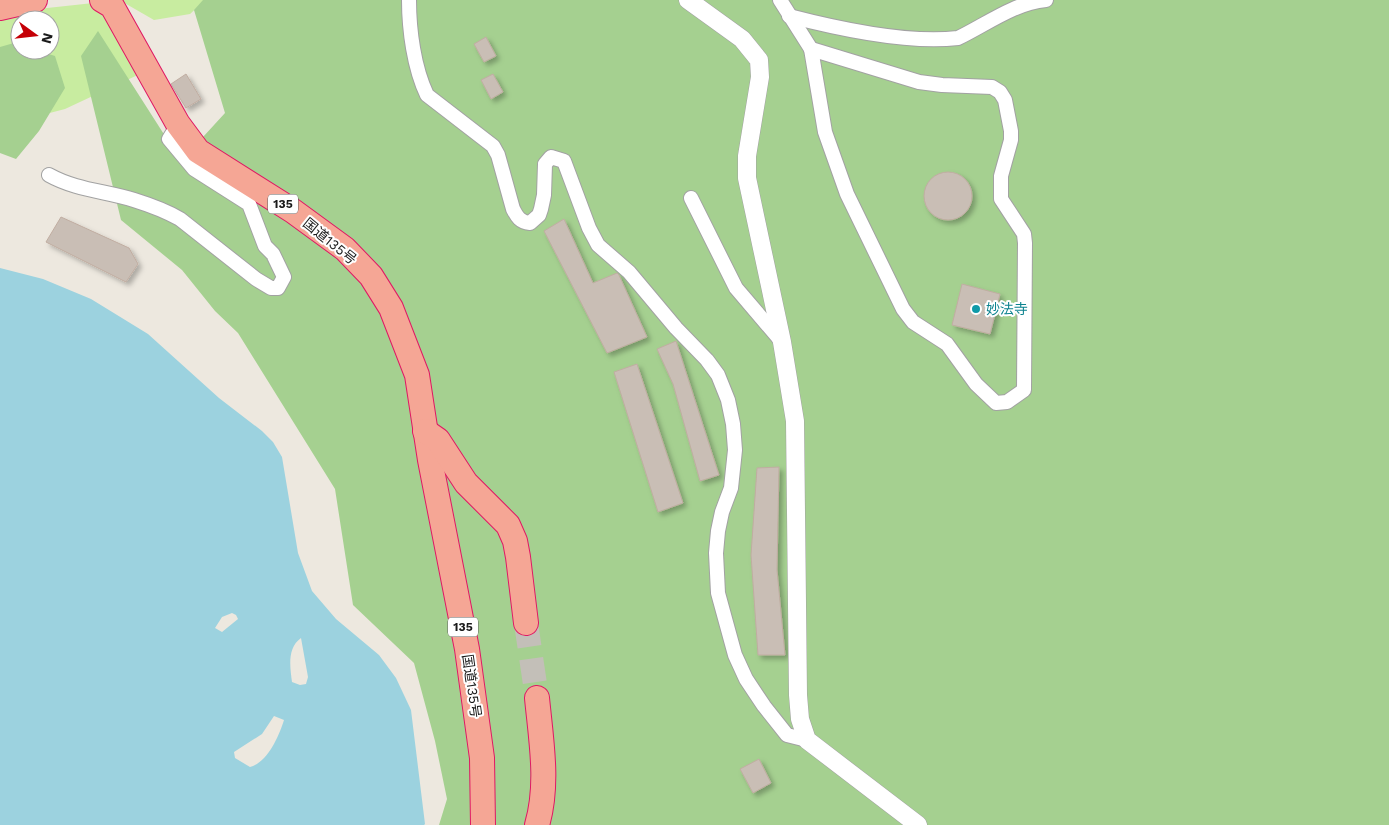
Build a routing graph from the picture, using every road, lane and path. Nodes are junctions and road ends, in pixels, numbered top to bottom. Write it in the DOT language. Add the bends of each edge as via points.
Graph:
graph roads {
  1 [pos="36,0"];
  2 [pos="409,0"];
  3 [pos="688,0"];
  4 [pos="780,0"];
  5 [pos="1046,0"];
  6 [pos="109,2"];
  7 [pos="0,8"];
  8 [pos="789,16"];
  9 [pos="811,49"];
  10 [pos="178,124"];
  11 [pos="49,174"];
  12 [pos="691,198"];
  13 [pos="782,342"];
  14 [pos="425,431"];
  15 [pos="526,623"];
  16 [pos="537,698"];
  17 [pos="807,740"];
  18 [pos="483,825"];
  19 [pos="537,825"];
  20 [pos="918,825"];
  1 -- 7 [label="highway"];
  2 -- 17 [label="street" via="412,42 422,86 437,104 493,146 517,217 530,223 539,215 544,195 545,164 551,157 564,161 598,245 629,272 718,375 734,424 735,450 731,488 718,531 718,593 735,655 746,679 787,735"];
  3 -- 13 [label="street" via="742,38 759,60 760,77 746,178"];
  4 -- 8 [label="street"];
  5 -- 8 [label="street" via="1020,6 958,38 946,39 903,37 828,26"];
  6 -- 10 [label="highway, 国道135号 / 135"];
  8 -- 9 [label="street"];
  9 -- 9 [label="street" via="919,82 992,88 1005,100 1011,140 1001,176 1001,199 1024,234 1025,243 1024,390 1007,402 996,403 976,384 947,344 913,322 903,309 847,194 825,132"];
  10 -- 11 [label="street" via="169,139 194,169 249,204 265,246 282,270 284,277 278,288 271,288 256,279 167,212 61,181"];
  10 -- 14 [label="highway, 国道135号 / 135" via="198,150 293,211 345,249 371,276 391,308 417,374"];
  12 -- 13 [label="street" via="736,288"];
  13 -- 17 [label="street" via="795,421 798,695 800,719"];
  14 -- 15 [label="highway" via="438,440 466,483 508,525 518,557"];
  14 -- 18 [label="highway, 国道135号 / 135" via="467,649 482,758"];
  16 -- 19 [label="highway" via="544,763"];
  17 -- 20 [label="street"];
}
